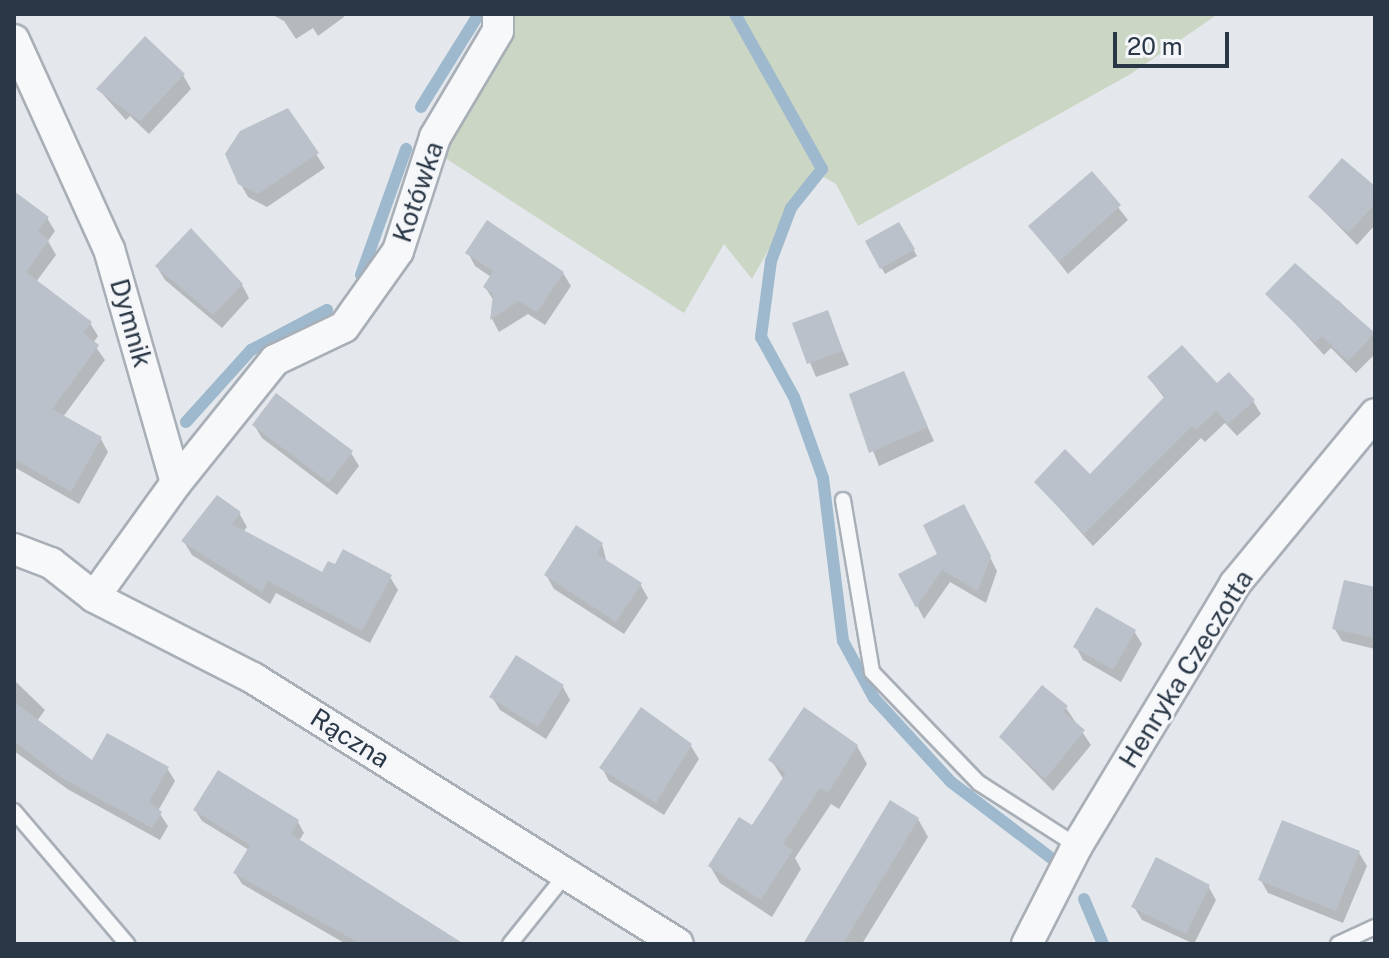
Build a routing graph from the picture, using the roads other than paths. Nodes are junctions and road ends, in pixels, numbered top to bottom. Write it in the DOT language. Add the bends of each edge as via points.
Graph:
graph roads {
  1 [pos="498,14"];
  2 [pos="14,40"];
  3 [pos="1375,414"];
  4 [pos="176,483"];
  5 [pos="843,500"];
  6 [pos="14,549"];
  7 [pos="94,597"];
  8 [pos="14,811"];
  9 [pos="1077,846"];
  10 [pos="566,874"];
  11 [pos="1375,927"];
  12 [pos="127,944"];
  13 [pos="510,944"];
  14 [pos="678,944"];
  15 [pos="1027,944"];
  16 [pos="1338,944"];
  1 -- 4 [label="street, Kotówka" via="498,31 435,137 398,251 344,327 275,360"];
  2 -- 4 [label="street, Dymnik" via="109,249"];
  3 -- 9 [label="street, Henryka Czeczotta" via="1235,584"];
  4 -- 7 [label="street"];
  5 -- 9 [label="lane" via="872,672 979,783"];
  6 -- 7 [label="street, Rączna" via="51,563"];
  7 -- 10 [label="street, Rączna" via="253,678"];
  8 -- 12 [label="lane"];
  9 -- 15 [label="street, Henryka Czeczotta"];
  10 -- 13 [label="lane"];
  10 -- 14 [label="street, Rączna"];
  11 -- 16 [label="lane"];
}
